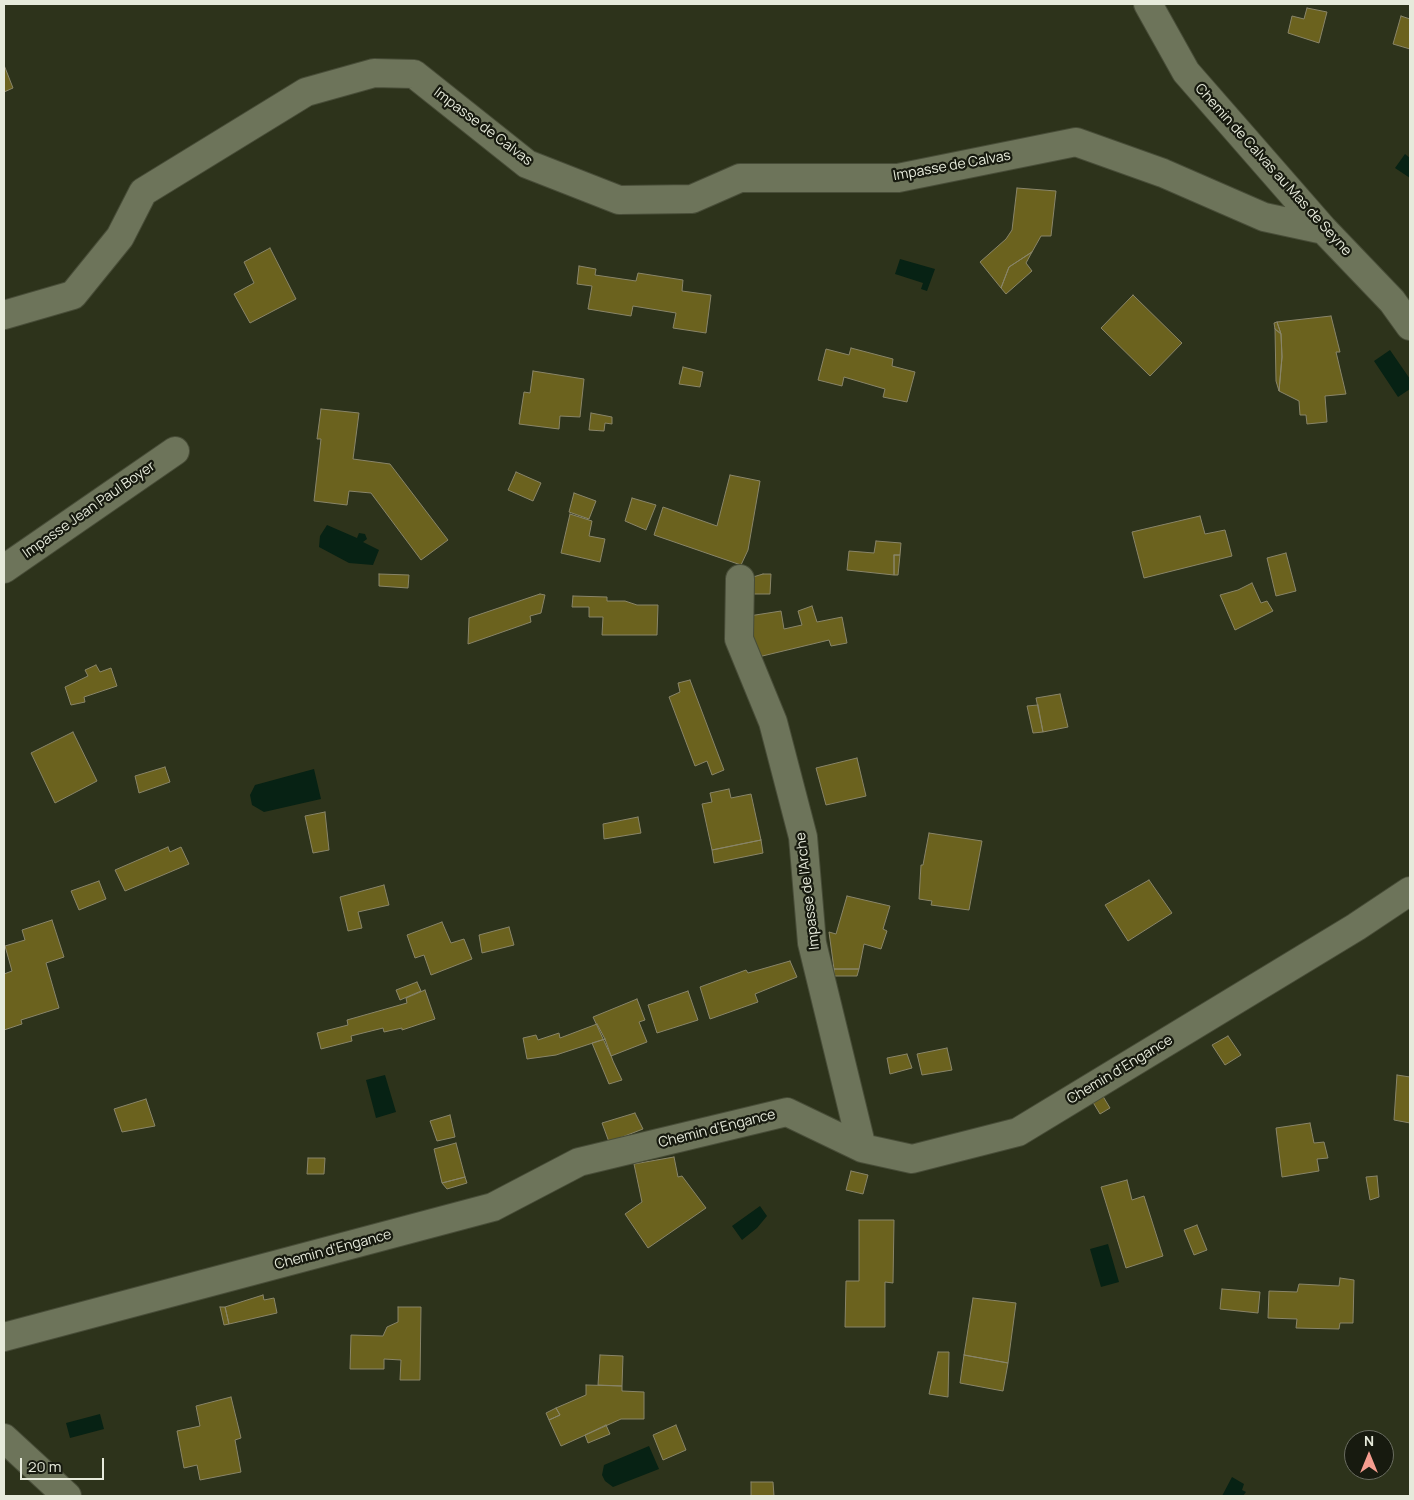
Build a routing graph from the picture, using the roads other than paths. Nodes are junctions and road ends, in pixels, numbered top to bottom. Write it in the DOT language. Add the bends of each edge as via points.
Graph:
graph roads {
  1 [pos="1148,4"];
  2 [pos="1324,230"];
  3 [pos="4,315"];
  4 [pos="1410,326"];
  5 [pos="175,451"];
  6 [pos="4,569"];
  7 [pos="740,579"];
  8 [pos="1410,891"];
  9 [pos="862,1148"];
  10 [pos="4,1337"];
  11 [pos="4,1438"];
  12 [pos="68,1496"];
  1 -- 2 [label="street, Chemin de Calvas au Mas de Seyne" via="1186,72"];
  2 -- 3 [label="street, Impasse de Calvas" via="1264,217 1163,172 1076,142 898,178 740,178 692,199 619,200 527,164 414,74 374,73 306,92 143,192 120,236 73,295"];
  2 -- 4 [label="street, Chemin de Calvas au Mas de Seyne" via="1392,301"];
  5 -- 6 [label="street, Impasse Jean Paul Boyer"];
  7 -- 9 [label="street, Impasse de l'Arche" via="739,639 772,722 803,837 812,943"];
  8 -- 9 [label="street, Chemin d'Engance" via="1018,1132 912,1159"];
  9 -- 10 [label="street, Chemin d'Engance" via="787,1112 579,1162 493,1207"];
  11 -- 12 [label="street"];
}
